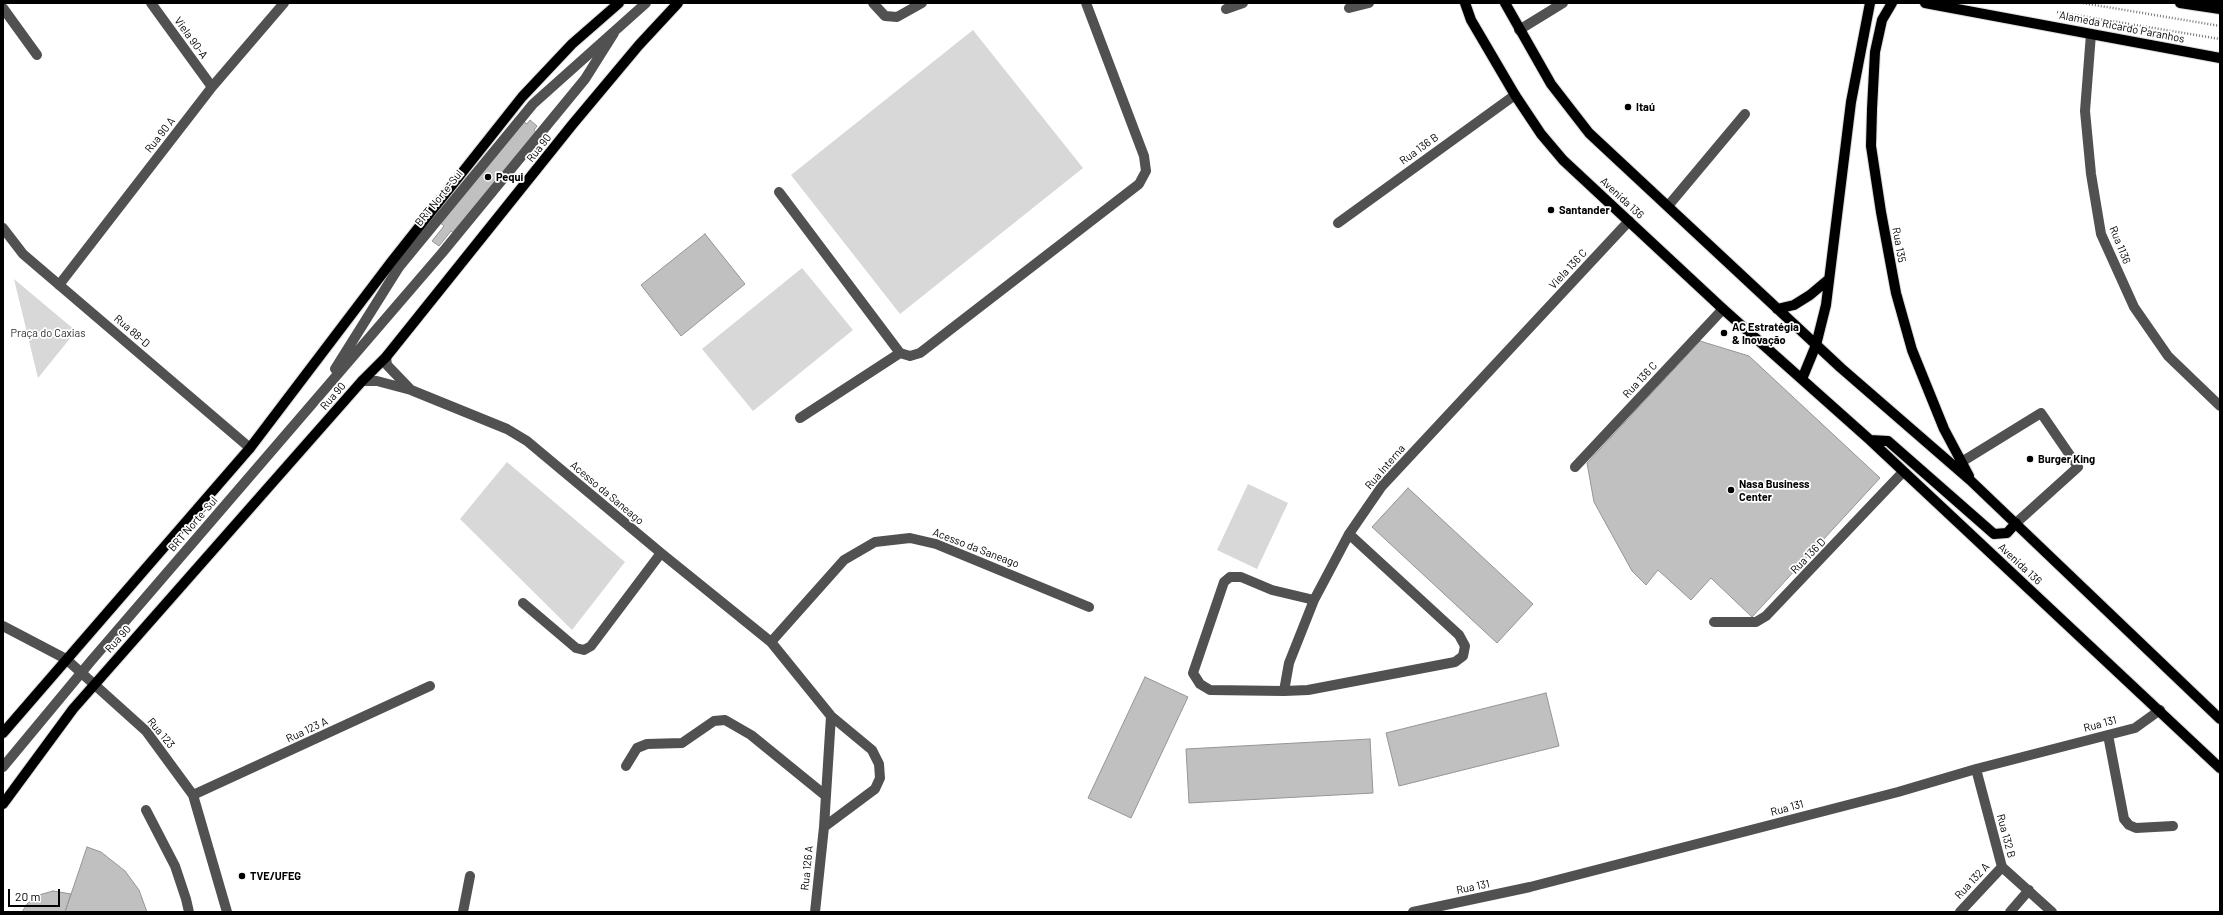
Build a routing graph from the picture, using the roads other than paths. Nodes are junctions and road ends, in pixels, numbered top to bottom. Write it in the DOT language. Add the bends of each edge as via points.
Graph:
graph roads {
  1 [pos="152,3"];
  2 [pos="284,3"];
  3 [pos="619,3"];
  4 [pos="646,3"];
  5 [pos="678,3"];
  6 [pos="873,3"];
  7 [pos="922,3"];
  8 [pos="1086,3"];
  9 [pos="1243,3"];
  10 [pos="1369,3"];
  11 [pos="1464,3"];
  12 [pos="1505,3"];
  13 [pos="1563,3"];
  14 [pos="1870,3"];
  15 [pos="1892,3"];
  16 [pos="1924,3"];
  17 [pos="2180,3"];
  18 [pos="3,8"];
  19 [pos="1349,8"];
  20 [pos="1226,9"];
  21 [pos="2220,9"];
  22 [pos="1519,30"];
  23 [pos="614,33"];
  24 [pos="2091,34"];
  25 [pos="37,55"];
  26 [pos="2220,58"];
  27 [pos="212,87"];
  28 [pos="1515,95"];
  29 [pos="1745,114"];
  30 [pos="779,192"];
  31 [pos="1668,206"];
  32 [pos="1629,221"];
  33 [pos="1338,223"];
  34 [pos="3,228"];
  35 [pos="1829,279"];
  36 [pos="59,285"];
  37 [pos="1723,309"];
  38 [pos="1777,309"];
  39 [pos="1525,334"];
  40 [pos="1816,345"];
  41 [pos="900,353"];
  42 [pos="386,357"];
  43 [pos="1802,379"];
  44 [pos="362,382"];
  45 [pos="410,390"];
  46 [pos="314,403"];
  47 [pos="2220,406"];
  48 [pos="800,418"];
  49 [pos="1870,440"];
  50 [pos="250,448"];
  51 [pos="1958,464"];
  52 [pos="1575,467"];
  53 [pos="1903,472"];
  54 [pos="2016,523"];
  55 [pos="1349,534"];
  56 [pos="661,553"];
  57 [pos="1314,600"];
  58 [pos="523,603"];
  59 [pos="1089,607"];
  60 [pos="1714,622"];
  61 [pos="3,626"];
  62 [pos="771,642"];
  63 [pos="66,659"];
  64 [pos="81,673"];
  65 [pos="94,685"];
  66 [pos="430,686"];
  67 [pos="1284,691"];
  68 [pos="2160,710"];
  69 [pos="831,716"];
  70 [pos="2220,719"];
  71 [pos="3,733"];
  72 [pos="2108,735"];
  73 [pos="626,766"];
  74 [pos="3,767"];
  75 [pos="2220,768"];
  76 [pos="1976,769"];
  77 [pos="194,795"];
  78 [pos="826,796"];
  79 [pos="3,804"];
  80 [pos="146,810"];
  81 [pos="2173,826"];
  82 [pos="824,827"];
  83 [pos="2002,867"];
  84 [pos="470,876"];
  85 [pos="2029,890"];
  86 [pos="189,912"];
  87 [pos="228,912"];
  88 [pos="463,912"];
  89 [pos="815,912"];
  90 [pos="1413,912"];
  91 [pos="1960,912"];
  92 [pos="2010,912"];
  93 [pos="2052,912"];
  1 -- 27 [label="street, Viela 90-A"];
  2 -- 27 [label="street, Rua 90 A"];
  3 -- 50 [label="main road" via="572,44 522,97"];
  4 -- 23 [label="street, BRT Norte-Sul"];
  5 -- 42 [label="main road, Rua 90" via="572,125"];
  6 -- 7 [label="street" via="885,16 897,17"];
  8 -- 41 [label="street" via="1144,156 1146,171 1139,184 920,353 910,356"];
  9 -- 20 [label="street"];
  10 -- 19 [label="street"];
  11 -- 28 [label="main road, Avenida 136"];
  12 -- 22 [label="main road"];
  13 -- 22 [label="street"];
  14 -- 35 [label="main road" via="1852,102"];
  15 -- 51 [label="main road, Rua 135" via="1882,20 1875,52 1872,109 1872,146 1881,212 1896,293 1912,350"];
  16 -- 24 [label="main road, Alameda Ricardo Paranhos"];
  17 -- 21 [label="main road"];
  18 -- 25 [label="street"];
  22 -- 31 [label="main road" via="1551,84 1590,133"];
  23 -- 46 [label="street, BRT Norte-Sul" via="585,79"];
  23 -- 46 [label="street, BRT Norte-Sul" via="578,62 534,104 399,266"];
  24 -- 26 [label="main road, Alameda Ricardo Paranhos"];
  24 -- 47 [label="street, Rua 1136" via="2085,111 2091,174 2101,234 2142,320 2168,356"];
  27 -- 36 [label="street, Rua 90 A"];
  28 -- 32 [label="main road, Avenida 136" via="1541,134 1563,160"];
  28 -- 33 [label="street, Rua 136 B"];
  29 -- 31 [label="street"];
  30 -- 41 [label="street"];
  31 -- 38 [label="main road"];
  32 -- 37 [label="main road, Avenida 136"];
  32 -- 39 [label="street, Viela 136 C"];
  34 -- 36 [label="street, Rua 88-D" via="23,254"];
  35 -- 38 [label="main road" via="1810,296 1794,305"];
  35 -- 40 [label="main road" via="1826,305"];
  36 -- 50 [label="street, Rua 88-D"];
  37 -- 43 [label="main road, Avenida 136"];
  37 -- 52 [label="street, Rua 136 C"];
  38 -- 40 [label="main road"];
  39 -- 55 [label="street, Rua Interna" via="1382,486"];
  40 -- 43 [label="main road"];
  40 -- 51 [label="main road"];
  41 -- 48 [label="street"];
  42 -- 44 [label="main road, Rua 90"];
  42 -- 45 [label="street, Acesso da Saneago" via="387,366"];
  43 -- 49 [label="main road, Avenida 136"];
  44 -- 45 [label="street, Acesso da Saneago" via="377,381"];
  44 -- 65 [label="main road, Rua 90"];
  45 -- 56 [label="street, Acesso da Saneago" via="507,429 526,441"];
  46 -- 64 [label="street, BRT Norte-Sul"];
  49 -- 53 [label="main road, Avenida 136"];
  49 -- 54 [label="main road" via="1888,441 1994,534 2007,533"];
  50 -- 63 [label="main road"];
  51 -- 54 [label="main road, Rua 135" via="1970,480"];
  51 -- 54 [label="street" via="2041,413 2078,468"];
  53 -- 60 [label="street, Rua 136 D" via="1766,616 1756,622"];
  53 -- 68 [label="main road, Avenida 136"];
  54 -- 70 [label="main road"];
  55 -- 57 [label="street, Rua Interna"];
  55 -- 67 [label="street" via="1460,635 1465,646 1463,656 1455,662 1308,690"];
  56 -- 58 [label="street" via="591,646 584,650 576,648"];
  56 -- 62 [label="street, Acesso da Saneago"];
  57 -- 67 [label="street, Rua Interna" via="1289,663"];
  57 -- 67 [label="street" via="1272,590 1241,577 1230,577 1224,582 1193,673 1200,684 1210,690"];
  59 -- 62 [label="street, Acesso da Saneago" via="936,544 910,538 875,542 844,560"];
  61 -- 63 [label="street, Rua 123"];
  62 -- 69 [label="street, Acesso da Saneago"];
  63 -- 64 [label="street, Rua 123"];
  63 -- 71 [label="main road"];
  64 -- 65 [label="street, Rua 123"];
  64 -- 74 [label="street"];
  65 -- 77 [label="street, Rua 123" via="146,731"];
  65 -- 79 [label="main road, Rua 90" via="73,709"];
  66 -- 77 [label="street, Rua 123 A"];
  68 -- 72 [label="street, Rua 131" via="2135,728"];
  68 -- 75 [label="main road, Avenida 136"];
  69 -- 78 [label="street"];
  69 -- 82 [label="street, Acesso da Saneago" via="872,750 879,764 880,778 875,789"];
  72 -- 76 [label="street, Rua 131"];
  72 -- 81 [label="street" via="2124,819 2128,825 2136,828"];
  73 -- 78 [label="street" via="637,748 647,744 682,743 714,721 724,720 751,735"];
  76 -- 83 [label="street, Rua 132 B"];
  76 -- 90 [label="street, Rua 131" via="1898,792 1538,885"];
  77 -- 87 [label="street, Rua 123"];
  78 -- 82 [label="street"];
  80 -- 86 [label="street" via="175,866"];
  82 -- 89 [label="street, Rua 126 A"];
  83 -- 85 [label="street, Rua 132 B"];
  83 -- 91 [label="street, Rua 132 A"];
  84 -- 88 [label="street"];
  85 -- 92 [label="street"];
  85 -- 93 [label="street, Rua 132 B"];
}
